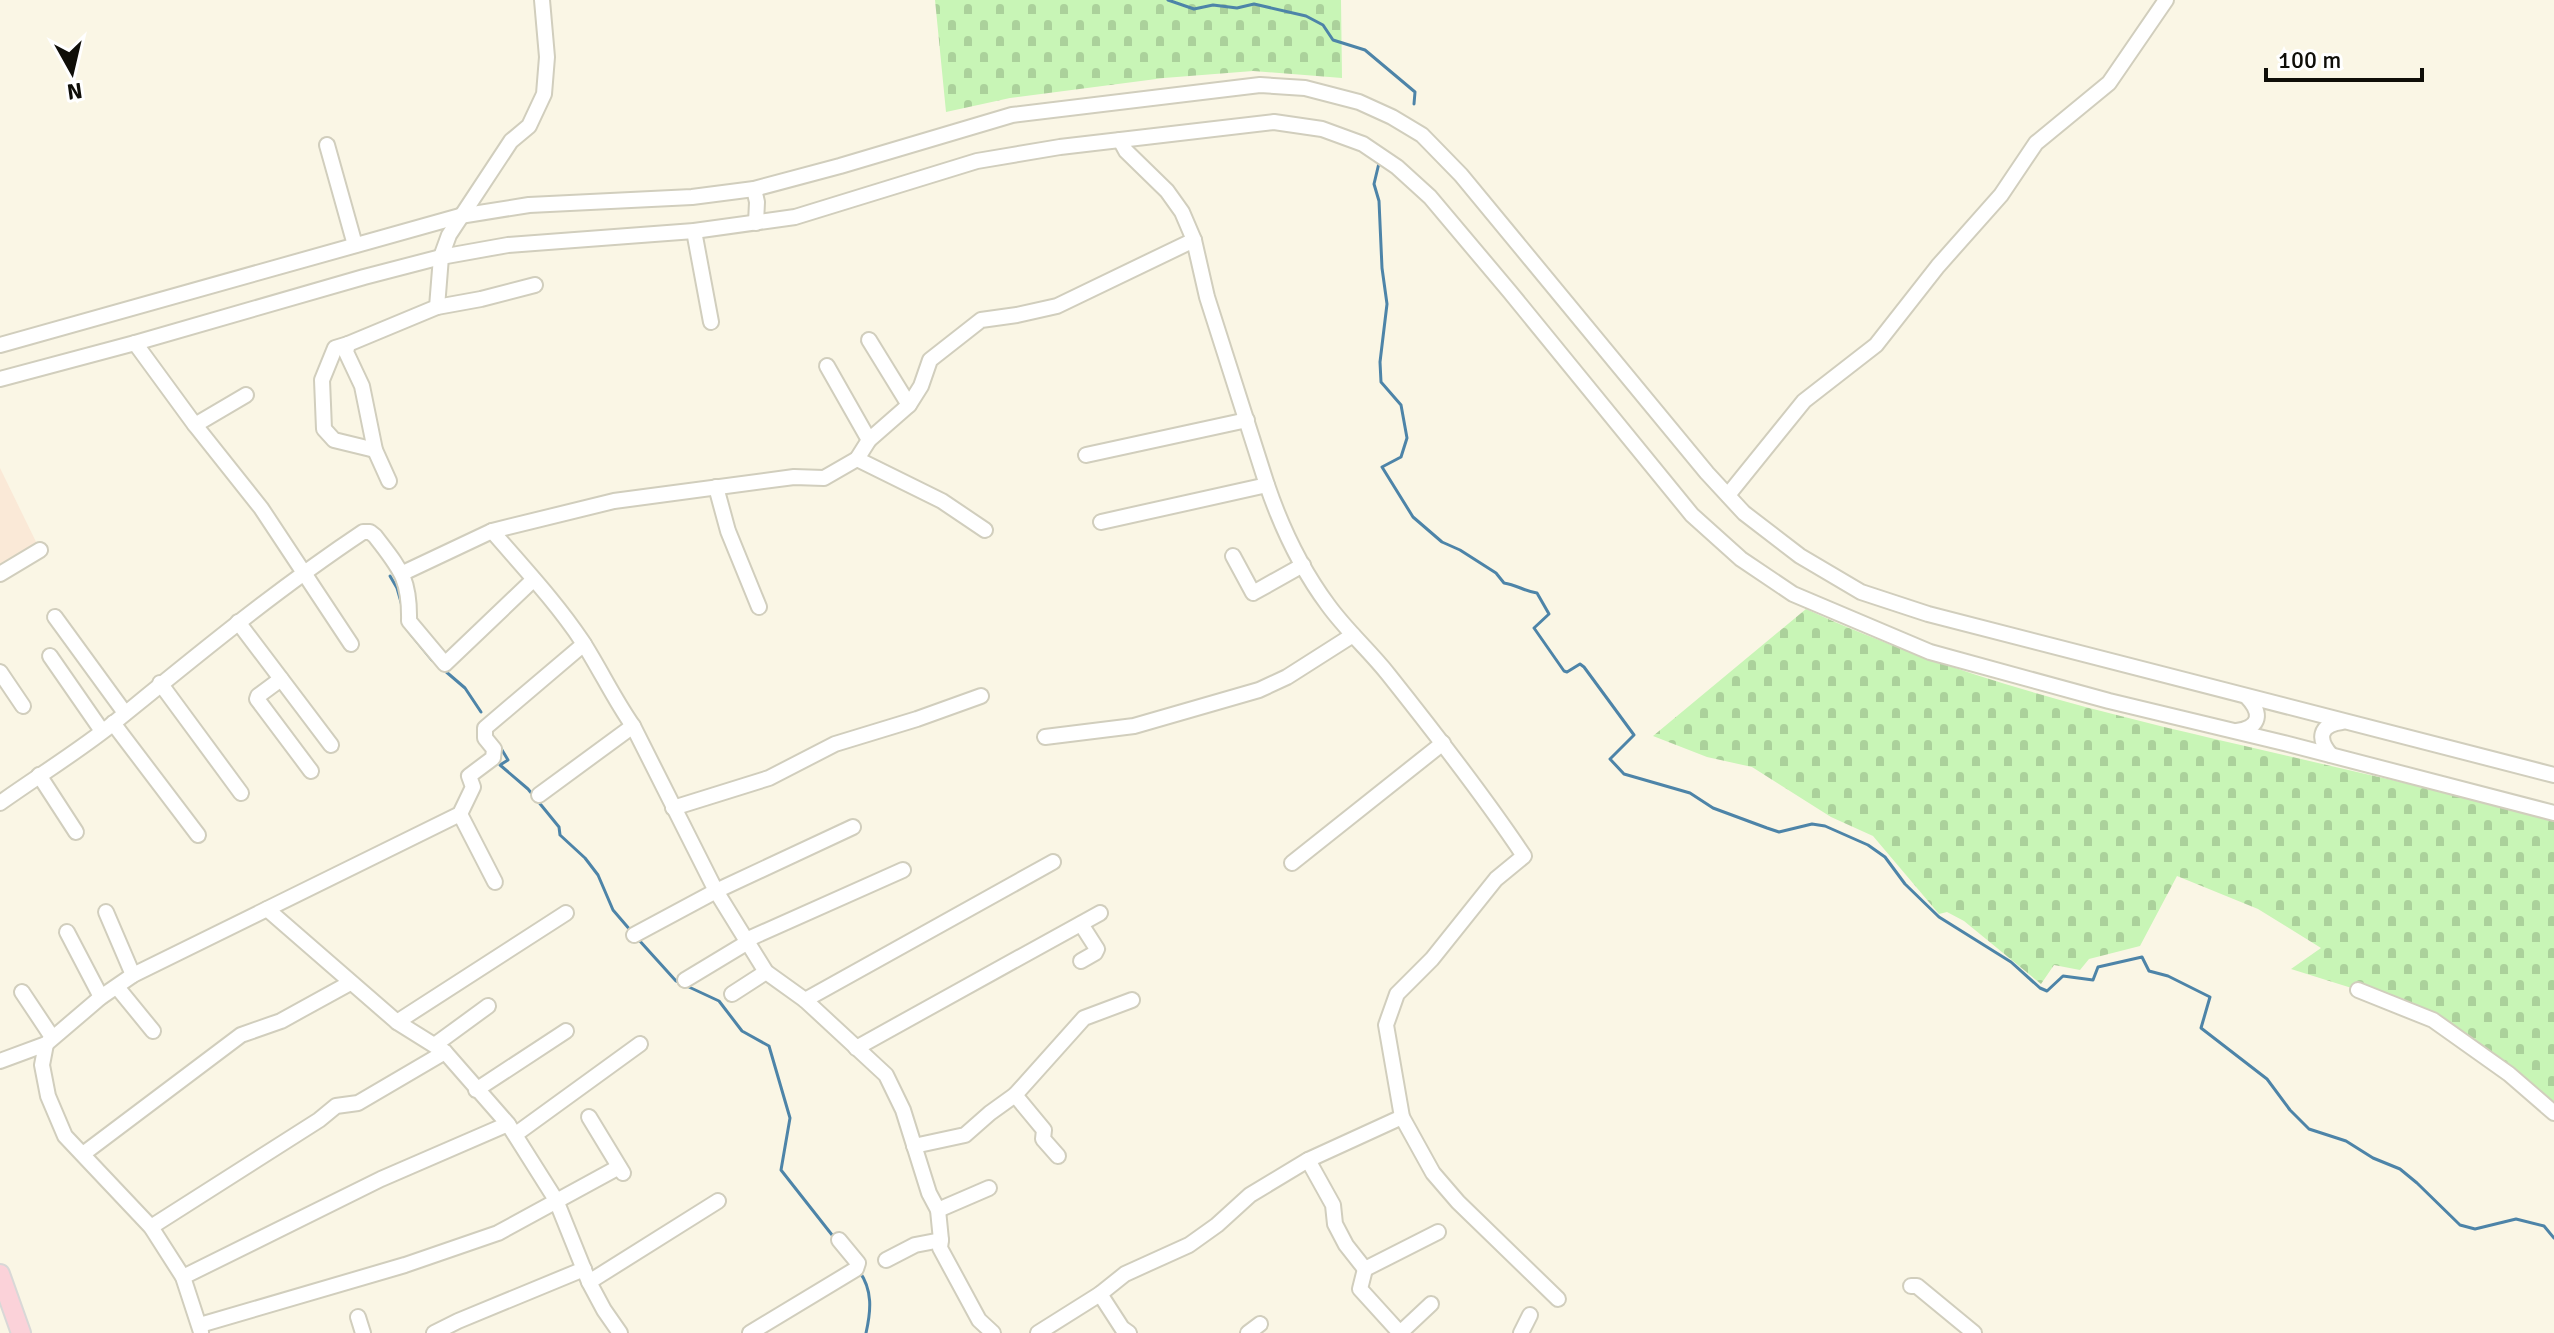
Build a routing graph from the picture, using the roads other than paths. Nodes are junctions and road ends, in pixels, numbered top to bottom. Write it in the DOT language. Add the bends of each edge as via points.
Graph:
graph roads {
  1 [pos="542,0"];
  2 [pos="2166,0"];
  3 [pos="1120,140"];
  4 [pos="327,145"];
  5 [pos="754,189"];
  6 [pos="460,216"];
  7 [pos="756,223"];
  8 [pos="694,231"];
  9 [pos="1194,240"];
  10 [pos="355,245"];
  11 [pos="441,257"];
  12 [pos="535,285"];
  13 [pos="437,307"];
  14 [pos="711,322"];
  15 [pos="869,340"];
  16 [pos="135,343"];
  17 [pos="348,344"];
  18 [pos="0,345"];
  19 [pos="827,366"];
  20 [pos="0,379"];
  21 [pos="246,395"];
  22 [pos="909,405"];
  23 [pos="1247,420"];
  24 [pos="195,425"];
  25 [pos="869,440"];
  26 [pos="375,450"];
  27 [pos="1086,455"];
  28 [pos="857,459"];
  29 [pos="389,481"];
  30 [pos="1267,485"];
  31 [pos="716,487"];
  32 [pos="1728,495"];
  33 [pos="1101,522"];
  34 [pos="985,530"];
  35 [pos="492,531"];
  36 [pos="40,550"];
  37 [pos="1233,556"];
  38 [pos="1303,565"];
  39 [pos="303,572"];
  40 [pos="403,573"];
  41 [pos="0,574"];
  42 [pos="533,580"];
  43 [pos="759,607"];
  44 [pos="55,617"];
  45 [pos="238,622"];
  46 [pos="1353,635"];
  47 [pos="351,644"];
  48 [pos="584,644"];
  49 [pos="50,656"];
  50 [pos="0,672"];
  51 [pos="281,679"];
  52 [pos="160,683"];
  53 [pos="981,696"];
  54 [pos="2246,696"];
  55 [pos="23,706"];
  56 [pos="125,713"];
  57 [pos="2347,722"];
  58 [pos="633,726"];
  59 [pos="107,727"];
  60 [pos="2237,732"];
  61 [pos="1045,737"];
  62 [pos="1443,743"];
  63 [pos="331,745"];
  64 [pos="2331,755"];
  65 [pos="311,771"];
  66 [pos="39,775"];
  67 [pos="2554,775"];
  68 [pos="241,793"];
  69 [pos="539,795"];
  70 [pos="0,803"];
  71 [pos="673,808"];
  72 [pos="2554,813"];
  73 [pos="460,814"];
  74 [pos="853,827"];
  75 [pos="76,832"];
  76 [pos="198,835"];
  77 [pos="1053,862"];
  78 [pos="1292,863"];
  79 [pos="903,870"];
  80 [pos="495,882"];
  81 [pos="716,891"];
  82 [pos="267,909"];
  83 [pos="106,912"];
  84 [pos="566,913"];
  85 [pos="1100,913"];
  86 [pos="1081,924"];
  87 [pos="67,932"];
  88 [pos="634,935"];
  89 [pos="747,941"];
  90 [pos="1081,961"];
  91 [pos="766,972"];
  92 [pos="133,975"];
  93 [pos="685,980"];
  94 [pos="350,983"];
  95 [pos="117,987"];
  96 [pos="2358,990"];
  97 [pos="22,992"];
  98 [pos="732,994"];
  99 [pos="101,997"];
  100 [pos="805,1000"];
  101 [pos="1132,1000"];
  102 [pos="488,1006"];
  103 [pos="397,1022"];
  104 [pos="153,1031"];
  105 [pos="566,1031"];
  106 [pos="49,1040"];
  107 [pos="640,1044"];
  108 [pos="441,1048"];
  109 [pos="856,1048"];
  110 [pos="0,1061"];
  111 [pos="476,1090"];
  112 [pos="1015,1095"];
  113 [pos="2554,1113"];
  114 [pos="589,1117"];
  115 [pos="1402,1117"];
  116 [pos="512,1129"];
  117 [pos="914,1146"];
  118 [pos="83,1154"];
  119 [pos="1058,1156"];
  120 [pos="1308,1160"];
  121 [pos="989,1188"];
  122 [pos="556,1200"];
  123 [pos="718,1201"];
  124 [pos="938,1210"];
  125 [pos="151,1227"];
  126 [pos="1438,1232"];
  127 [pos="839,1240"];
  128 [pos="941,1240"];
  129 [pos="886,1260"];
  130 [pos="1365,1269"];
  131 [pos="0,1274"];
  132 [pos="586,1276"];
  133 [pos="183,1277"];
  134 [pos="1911,1286"];
  135 [pos="1100,1294"];
  136 [pos="1558,1299"];
  137 [pos="1431,1304"];
  138 [pos="1530,1315"];
  139 [pos="358,1317"];
  140 [pos="1260,1324"];
  141 [pos="200,1329"];
  142 [pos="757,1331"];
  143 [pos="21,1333"];
  144 [pos="363,1333"];
  145 [pos="434,1333"];
  146 [pos="620,1333"];
  147 [pos="993,1333"];
  148 [pos="1038,1333"];
  149 [pos="1129,1333"];
  150 [pos="1248,1333"];
  151 [pos="1521,1333"];
  152 [pos="1974,1333"];
  1 -- 6 [label="street" via="544,94 529,126 511,141"];
  2 -- 32 [label="street" via="2109,83 2036,143 2001,195 1876,345 1804,401"];
  3 -- 7 [label="street" via="977,161 795,217"];
  3 -- 9 [label="street" via="1167,191"];
  3 -- 60 [label="street" via="1274,122 1322,129 1363,144 1430,197 1692,515 1741,559 1807,601 1930,652"];
  4 -- 10 [label="street"];
  5 -- 6 [label="street" via="529,205"];
  5 -- 7 [label="street"];
  5 -- 32 [label="street" via="1012,115 1260,85 1305,88 1359,102 1422,135 1444,156"];
  6 -- 10 [label="street"];
  6 -- 11 [label="street"];
  7 -- 8 [label="street"];
  8 -- 11 [label="street" via="508,245"];
  8 -- 14 [label="street"];
  9 -- 22 [label="street" via="1057,306 981,320 930,360"];
  9 -- 23 [label="street"];
  10 -- 18 [label="street"];
  11 -- 13 [label="street"];
  11 -- 16 [label="street"];
  12 -- 13 [label="street"];
  13 -- 17 [label="street"];
  15 -- 22 [label="street"];
  16 -- 20 [label="street"];
  16 -- 24 [label="street"];
  17 -- 26 [label="street"];
  17 -- 26 [label="street" via="335,348 322,380 324,429 334,440"];
  19 -- 25 [label="street"];
  21 -- 24 [label="street"];
  22 -- 25 [label="street"];
  23 -- 27 [label="street"];
  23 -- 30 [label="street"];
  24 -- 39 [label="street" via="261,508"];
  25 -- 28 [label="street"];
  26 -- 29 [label="street"];
  28 -- 31 [label="street" via="824,478"];
  28 -- 34 [label="street" via="942,501"];
  30 -- 33 [label="street"];
  30 -- 38 [label="street"];
  31 -- 35 [label="street" via="614,501"];
  31 -- 43 [label="street"];
  32 -- 54 [label="street" via="1800,556 1861,592"];
  35 -- 40 [label="street"];
  35 -- 42 [label="street"];
  36 -- 41 [label="street"];
  37 -- 38 [label="street" via="1253,593"];
  38 -- 46 [label="street"];
  39 -- 40 [label="street" via="370,532"];
  39 -- 45 [label="street"];
  39 -- 47 [label="street"];
  40 -- 42 [label="street" via="409,621 445,664"];
  42 -- 48 [label="street"];
  44 -- 56 [label="street"];
  45 -- 51 [label="street"];
  45 -- 52 [label="street"];
  46 -- 61 [label="street" via="1259,690 1134,726"];
  46 -- 62 [label="street"];
  48 -- 58 [label="street"];
  48 -- 73 [label="street" via="485,728 493,758 469,776 473,787"];
  49 -- 59 [label="street"];
  50 -- 55 [label="street"];
  51 -- 63 [label="street"];
  51 -- 65 [label="street" via="257,699"];
  52 -- 56 [label="street"];
  52 -- 68 [label="street"];
  53 -- 71 [label="street" via="835,744 769,778"];
  54 -- 57 [label="street"];
  54 -- 60 [label="street" via="2257,719"];
  56 -- 59 [label="street"];
  57 -- 64 [label="street" via="2324,731 2324,748"];
  57 -- 67 [label="street"];
  58 -- 69 [label="street"];
  58 -- 71 [label="street"];
  59 -- 66 [label="street"];
  59 -- 76 [label="street"];
  60 -- 64 [label="street"];
  62 -- 78 [label="street"];
  62 -- 115 [label="street" via="1524,856 1496,879 1397,994 1386,1025"];
  64 -- 72 [label="street"];
  66 -- 70 [label="street"];
  66 -- 75 [label="street"];
  71 -- 81 [label="street"];
  73 -- 80 [label="street"];
  73 -- 82 [label="street"];
  74 -- 81 [label="street"];
  77 -- 100 [label="street"];
  79 -- 89 [label="street"];
  81 -- 88 [label="street"];
  81 -- 89 [label="street"];
  82 -- 92 [label="street"];
  82 -- 94 [label="street"];
  83 -- 92 [label="street"];
  84 -- 103 [label="street"];
  85 -- 86 [label="street"];
  86 -- 90 [label="street" via="1097,951"];
  86 -- 109 [label="street"];
  87 -- 99 [label="street"];
  89 -- 91 [label="street"];
  89 -- 93 [label="street"];
  91 -- 98 [label="street"];
  91 -- 100 [label="street"];
  92 -- 95 [label="street"];
  94 -- 103 [label="street"];
  94 -- 118 [label="street" via="281,1021 241,1035"];
  95 -- 99 [label="street"];
  95 -- 104 [label="street"];
  96 -- 113 [label="street" via="2433,1020"];
  97 -- 106 [label="street"];
  99 -- 106 [label="street"];
  100 -- 109 [label="street"];
  101 -- 112 [label="street" via="1088,1015"];
  102 -- 108 [label="street"];
  103 -- 108 [label="street"];
  105 -- 111 [label="street"];
  106 -- 110 [label="street"];
  106 -- 118 [label="street" via="42,1065 48,1096 65,1136"];
  107 -- 116 [label="street"];
  108 -- 111 [label="street"];
  108 -- 125 [label="street" via="358,1103 336,1106"];
  109 -- 117 [label="street" via="886,1075"];
  111 -- 116 [label="street"];
  112 -- 117 [label="street" via="963,1137"];
  112 -- 119 [label="street"];
  114 -- 122 [label="street" via="621,1170"];
  115 -- 120 [label="street"];
  115 -- 136 [label="street" via="1433,1173"];
  116 -- 122 [label="street"];
  116 -- 133 [label="street" via="381,1179"];
  117 -- 124 [label="street"];
  118 -- 125 [label="street"];
  120 -- 130 [label="street" via="1333,1205 1335,1224"];
  120 -- 135 [label="street" via="1250,1195 1189,1245 1125,1274"];
  121 -- 124 [label="street"];
  122 -- 132 [label="street"];
  122 -- 141 [label="street" via="498,1233"];
  123 -- 132 [label="street"];
  124 -- 128 [label="street"];
  125 -- 133 [label="street"];
  126 -- 130 [label="street"];
  127 -- 142 [label="street" via="858,1263 856,1269"];
  128 -- 129 [label="street" via="915,1245"];
  128 -- 147 [label="street" via="940,1248 979,1320"];
  130 -- 137 [label="street" via="1360,1289 1400,1333"];
  131 -- 143 [label="main road"];
  132 -- 145 [label="street"];
  132 -- 146 [label="street"];
  133 -- 141 [label="street"];
  134 -- 152 [label="street"];
  135 -- 148 [label="street"];
  135 -- 149 [label="street"];
  138 -- 151 [label="street"];
  139 -- 144 [label="street"];
  140 -- 150 [label="street"];
}
